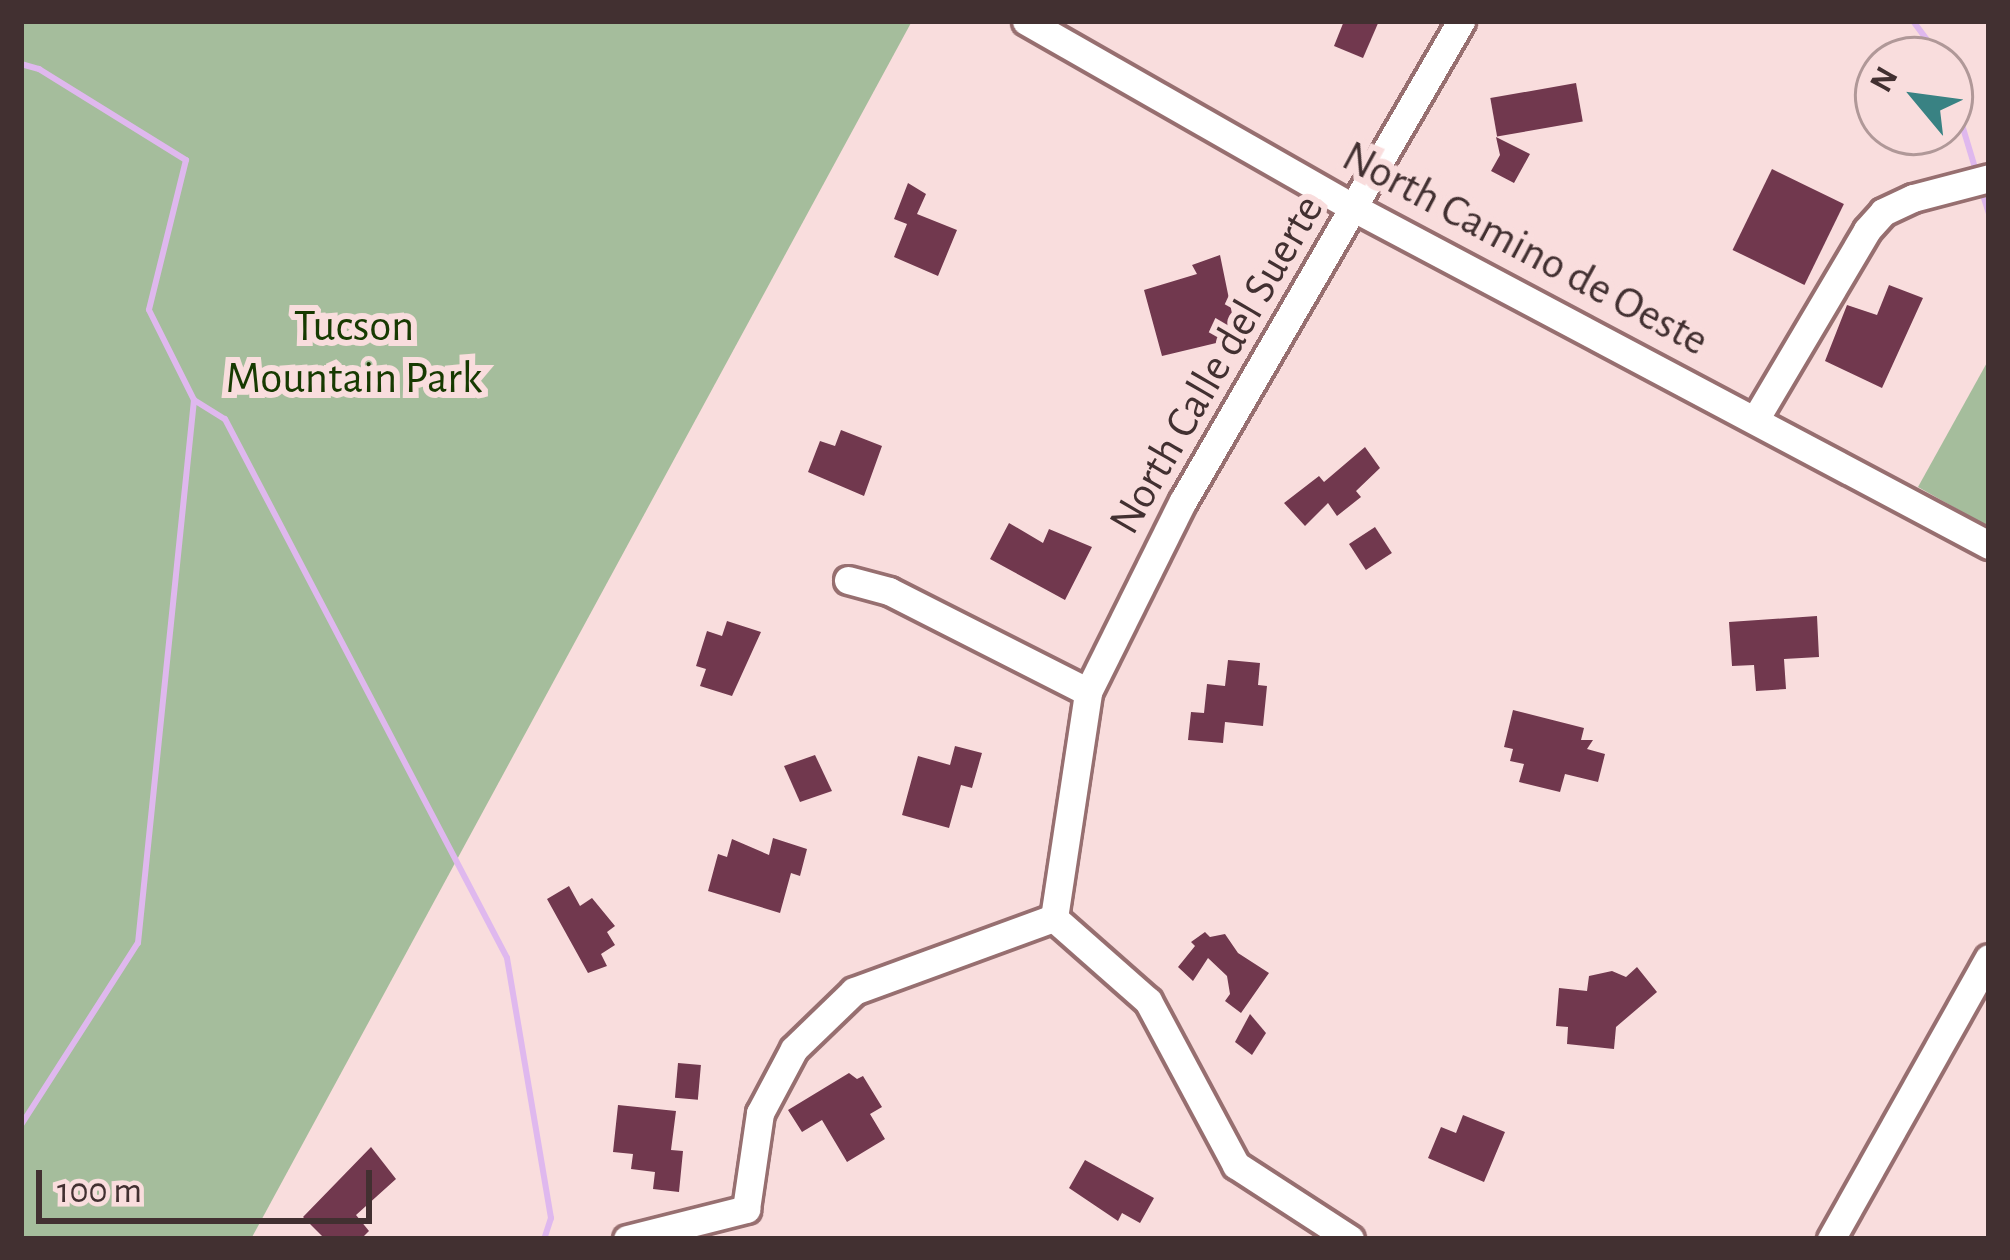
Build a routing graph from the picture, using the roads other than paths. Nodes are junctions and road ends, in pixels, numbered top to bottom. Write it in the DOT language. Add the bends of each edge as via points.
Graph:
graph roads {
  1 [pos="1026,21"];
  2 [pos="1461,21"];
  3 [pos="1989,178"];
  4 [pos="1354,208"];
  5 [pos="1756,418"];
  6 [pos="1989,545"];
  7 [pos="848,580"];
  8 [pos="1088,692"];
  9 [pos="1054,918"];
  10 [pos="1989,958"];
  11 [pos="746,1209"];
  12 [pos="627,1239"];
  13 [pos="753,1239"];
  14 [pos="1350,1239"];
  15 [pos="1831,1239"];
  1 -- 4 [label="street, North Camino de Oeste"];
  2 -- 4 [label="street, North Calle del Suerte"];
  3 -- 5 [label="street" via="1883,212"];
  4 -- 5 [label="street, North Camino de Oeste"];
  4 -- 8 [label="street, North Calle del Suerte" via="1183,501"];
  5 -- 6 [label="street, North Camino de Oeste"];
  7 -- 8 [label="street" via="889,591"];
  8 -- 9 [label="street, North Calle del Suerte"];
  9 -- 11 [label="street" via="854,991 794,1049 760,1113"];
  9 -- 14 [label="street" via="1148,1001 1236,1165"];
  10 -- 15 [label="street"];
  11 -- 12 [label="street"];
  11 -- 13 [label="street"];
}
